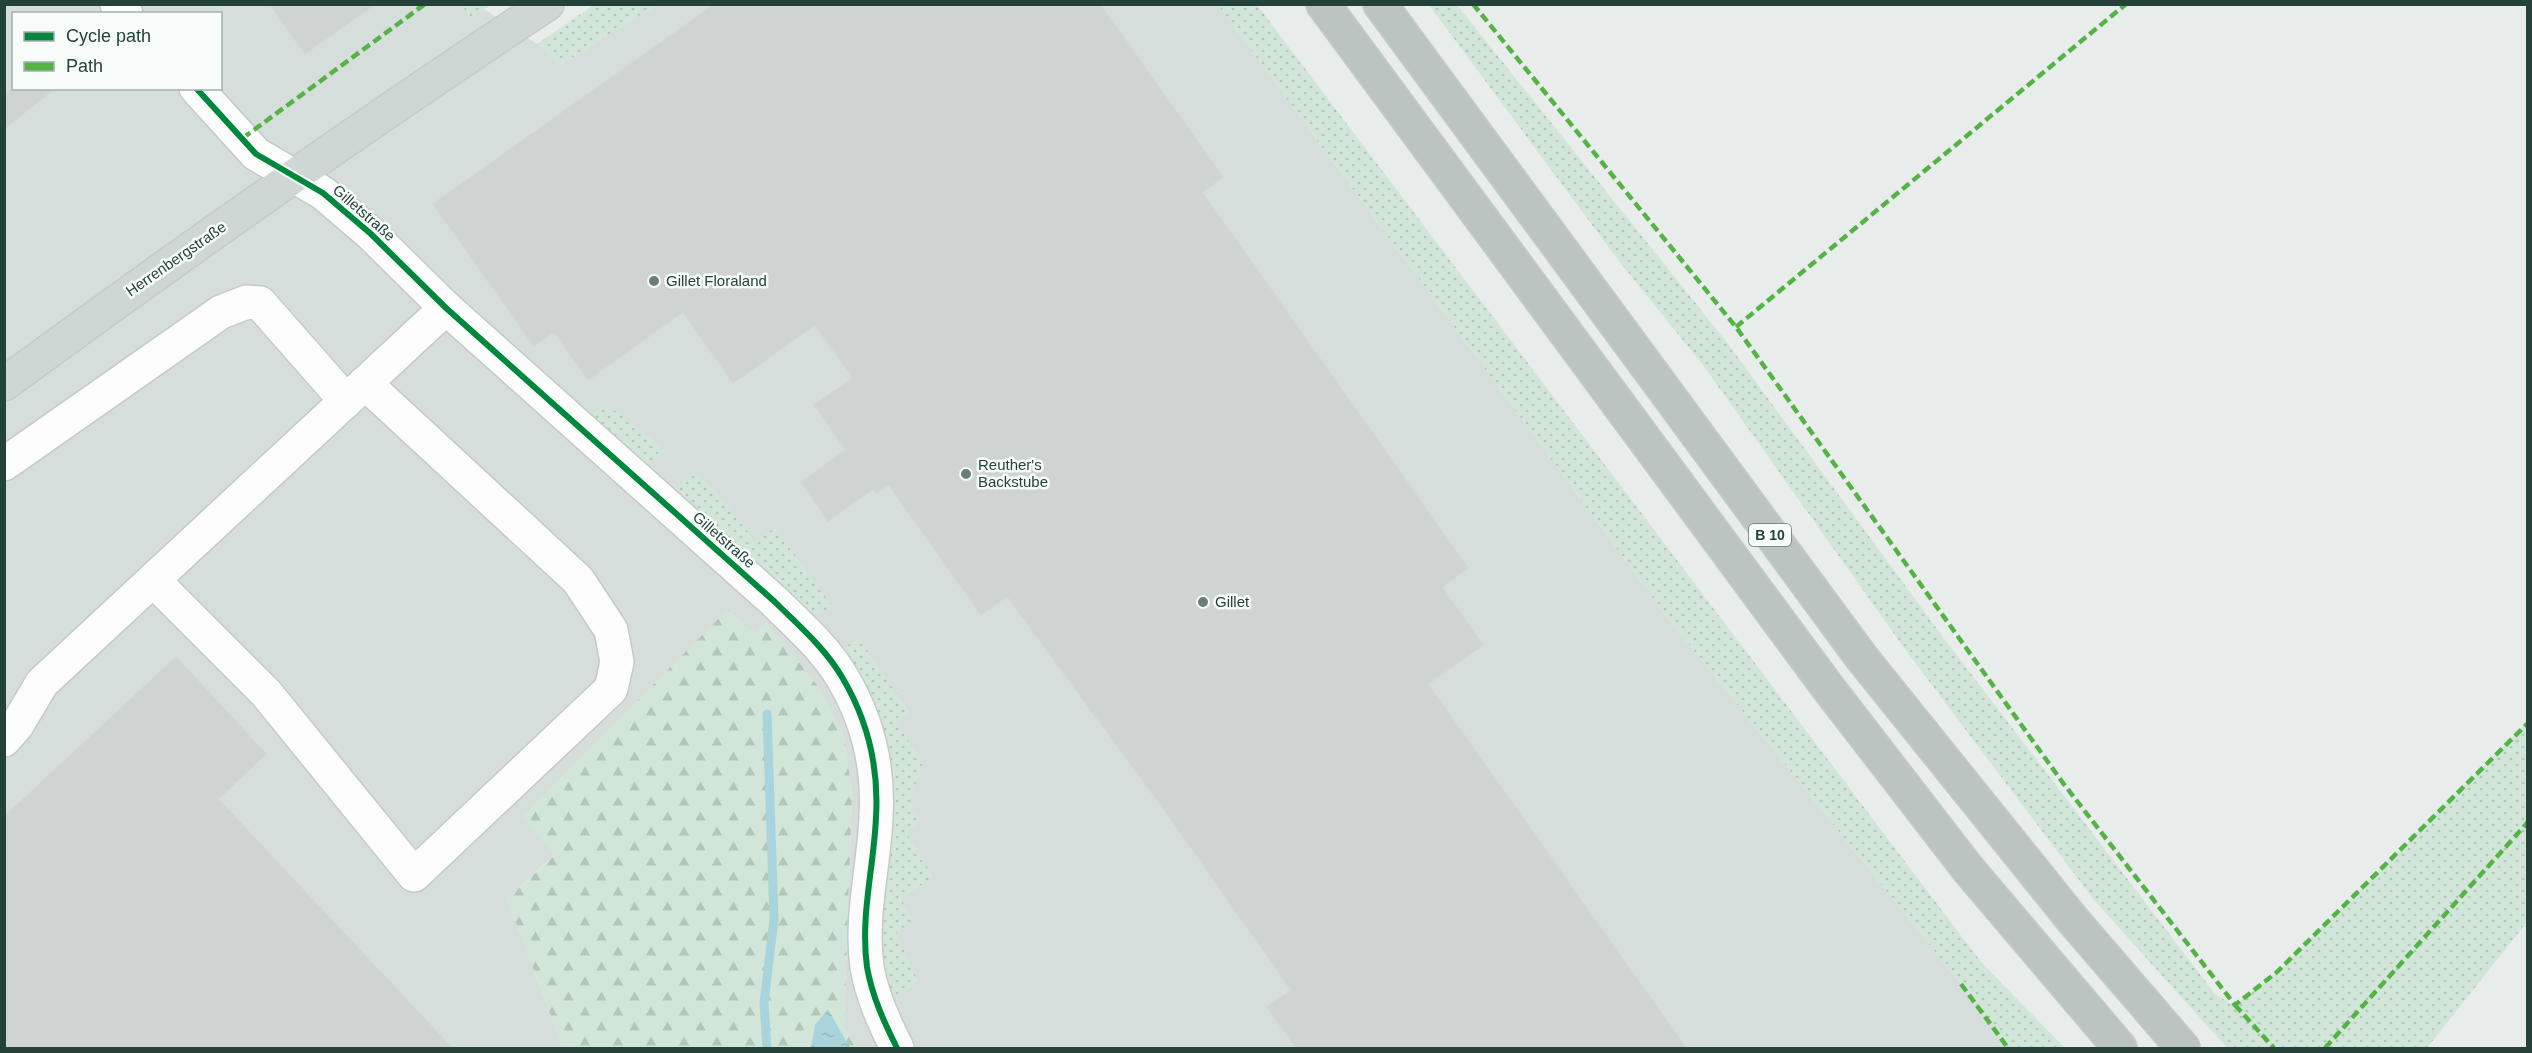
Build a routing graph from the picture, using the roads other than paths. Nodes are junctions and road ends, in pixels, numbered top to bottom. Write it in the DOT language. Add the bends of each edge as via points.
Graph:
graph roads {
  1 [pos="547,4"];
  2 [pos="1323,4"];
  3 [pos="1380,4"];
  4 [pos="198,90"];
  5 [pos="294,176"];
  6 [pos="446,308"];
  7 [pos="4,384"];
  8 [pos="356,392"];
  9 [pos="4,464"];
  10 [pos="153,580"];
  11 [pos="4,740"];
  12 [pos="897,1048"];
  13 [pos="2120,1048"];
  14 [pos="2183,1048"];
  1 -- 5 [label="main road, Herrenbergstraße"];
  2 -- 13 [label="highway" via="1826,685 1968,869"];
  3 -- 14 [label="highway, B 10" via="1862,658 2072,919"];
  4 -- 5 [label="street, Gilletstraße" via="256,154"];
  5 -- 6 [label="street, Gilletstraße" via="323,193 371,234"];
  5 -- 7 [label="main road, Herrenbergstraße"];
  6 -- 8 [label="street"];
  6 -- 12 [label="street, Gilletstraße" via="775,602 817,644 840,674 864,724 876,778 866,944 878,1007"];
  8 -- 9 [label="street" via="260,303 247,302 221,312"];
  8 -- 10 [label="street"];
  8 -- 10 [label="street" via="578,580 611,630 617,662 611,689 414,875 266,693"];
  10 -- 11 [label="street" via="42,683"];
}
